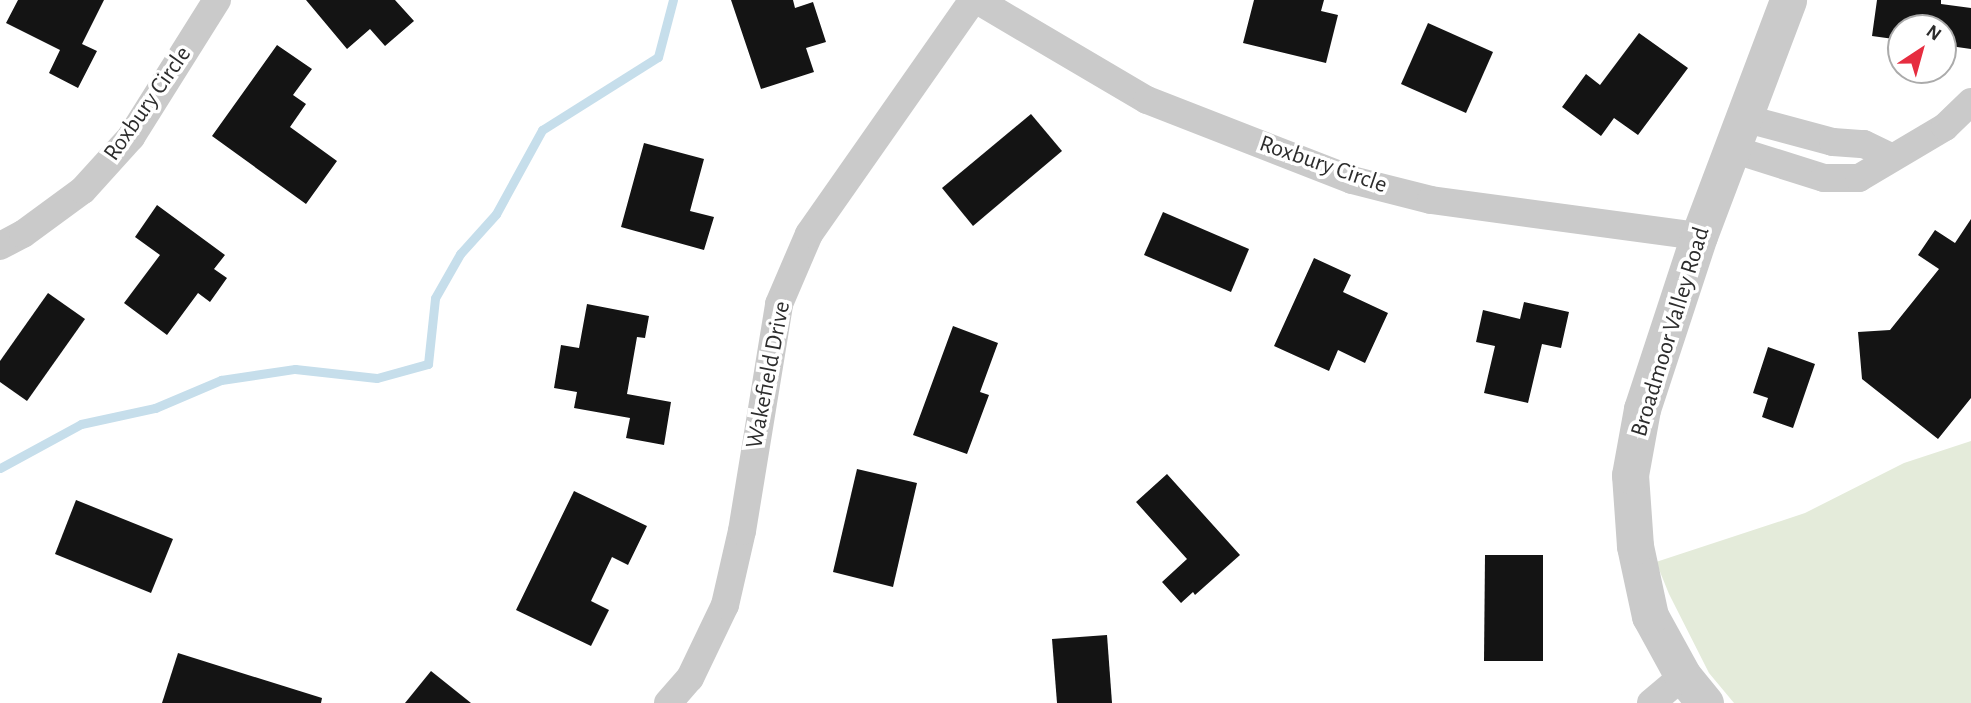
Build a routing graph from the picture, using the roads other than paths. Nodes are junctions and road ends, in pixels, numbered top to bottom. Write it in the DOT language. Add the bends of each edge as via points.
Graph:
graph roads {
  1 [pos="217,0"];
  2 [pos="975,0"];
  3 [pos="1788,0"];
  4 [pos="1971,102"];
  5 [pos="1738,134"];
  6 [pos="1699,236"];
  7 [pos="0,246"];
  8 [pos="1694,690"];
  9 [pos="668,703"];
  10 [pos="1651,703"];
  1 -- 7 [label="street, Roxbury Circle" via="131,137 83,190"];
  2 -- 6 [label="street, Roxbury Circle" via="1147,100 1352,180 1430,200"];
  2 -- 9 [label="street, Wakefield Drive" via="808,234 779,304 742,531 725,605 690,678"];
  3 -- 5 [label="street, Broadmoor Valley Road"];
  4 -- 5 [label="street" via="1945,127 1891,157 1864,144"];
  5 -- 6 [label="street, Broadmoor Valley Road"];
  6 -- 8 [label="street, Broadmoor Valley Road" via="1642,409 1630,475 1635,545 1650,616"];
  8 -- 10 [label="street"];
}
